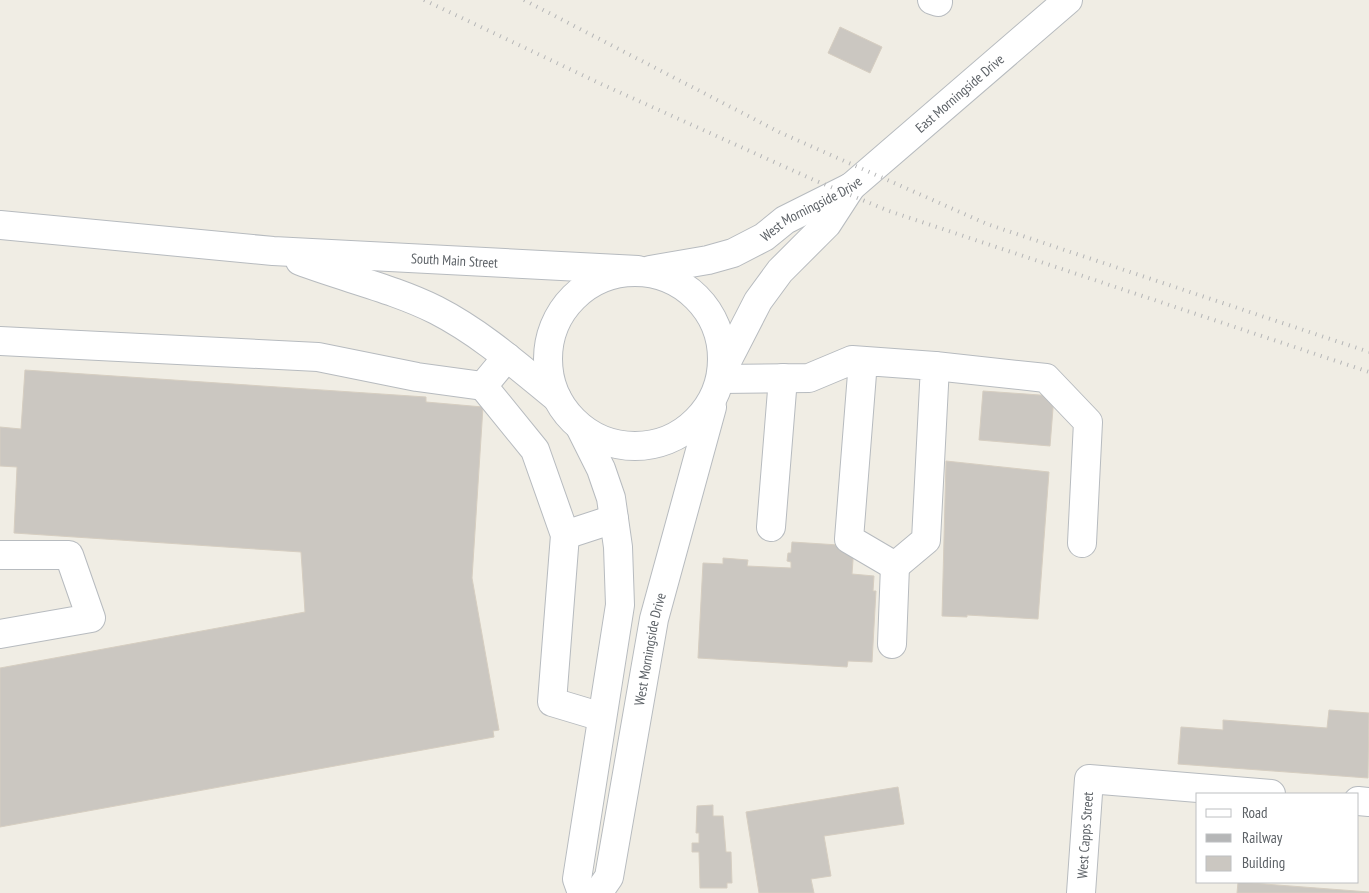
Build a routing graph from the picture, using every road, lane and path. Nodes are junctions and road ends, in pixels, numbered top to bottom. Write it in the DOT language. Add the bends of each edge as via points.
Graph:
graph roads {
  1 [pos="1068,0"];
  2 [pos="851,187"];
  3 [pos="0,225"];
  4 [pos="273,251"];
  5 [pos="641,271"];
  6 [pos="0,341"];
  7 [pos="507,357"];
  8 [pos="863,361"];
  9 [pos="935,366"];
  10 [pos="721,375"];
  11 [pos="783,378"];
  12 [pos="483,386"];
  13 [pos="557,398"];
  14 [pos="712,406"];
  15 [pos="580,428"];
  16 [pos="614,519"];
  17 [pos="771,527"];
  18 [pos="565,535"];
  19 [pos="1082,543"];
  20 [pos="0,555"];
  21 [pos="895,566"];
  22 [pos="0,634"];
  23 [pos="892,644"];
  24 [pos="602,716"];
  25 [pos="1259,793"];
  26 [pos="582,893"];
  27 [pos="598,893"];
  28 [pos="1081,893"];
  1 -- 2 [label="street, East Morningside Drive"];
  2 -- 5 [label="street, West Morningside Drive" via="785,220 764,237 733,253"];
  2 -- 10 [label="street, West Morningside Drive" via="827,224 780,271 758,301"];
  3 -- 4 [label="street, South Main Street"];
  4 -- 5 [label="street, South Main Street"];
  4 -- 7 [label="street, South Main Street" via="437,310"];
  5 -- 10 [label="street" via="677,281 701,300 717,326 723,356"];
  5 -- 13 [label="street" via="616,272 586,285 563,308 549,337 548,370"];
  6 -- 12 [label="street" via="318,357 417,377"];
  7 -- 12 [label="street"];
  7 -- 13 [label="street, South Main Street"];
  8 -- 9 [label="street"];
  8 -- 11 [label="street" via="852,360 809,378"];
  8 -- 21 [label="street" via="849,539"];
  9 -- 19 [label="street" via="1046,378 1088,422"];
  9 -- 21 [label="street" via="926,540"];
  10 -- 11 [label="street"];
  10 -- 14 [label="street"];
  11 -- 17 [label="street"];
  12 -- 18 [label="street" via="534,450"];
  13 -- 15 [label="street"];
  14 -- 15 [label="street" via="678,436 645,447 611,444"];
  14 -- 27 [label="street, West Morningside Drive" via="654,619 609,877"];
  15 -- 16 [label="street" via="602,469"];
  16 -- 18 [label="street"];
  16 -- 24 [label="street" via="620,604"];
  18 -- 24 [label="street" via="552,702"];
  20 -- 22 [label="street" via="69,555 91,618"];
  21 -- 23 [label="street"];
  24 -- 26 [label="street" via="577,880"];
  25 -- 28 [label="street, West Capps Street" via="1089,779"];
}
